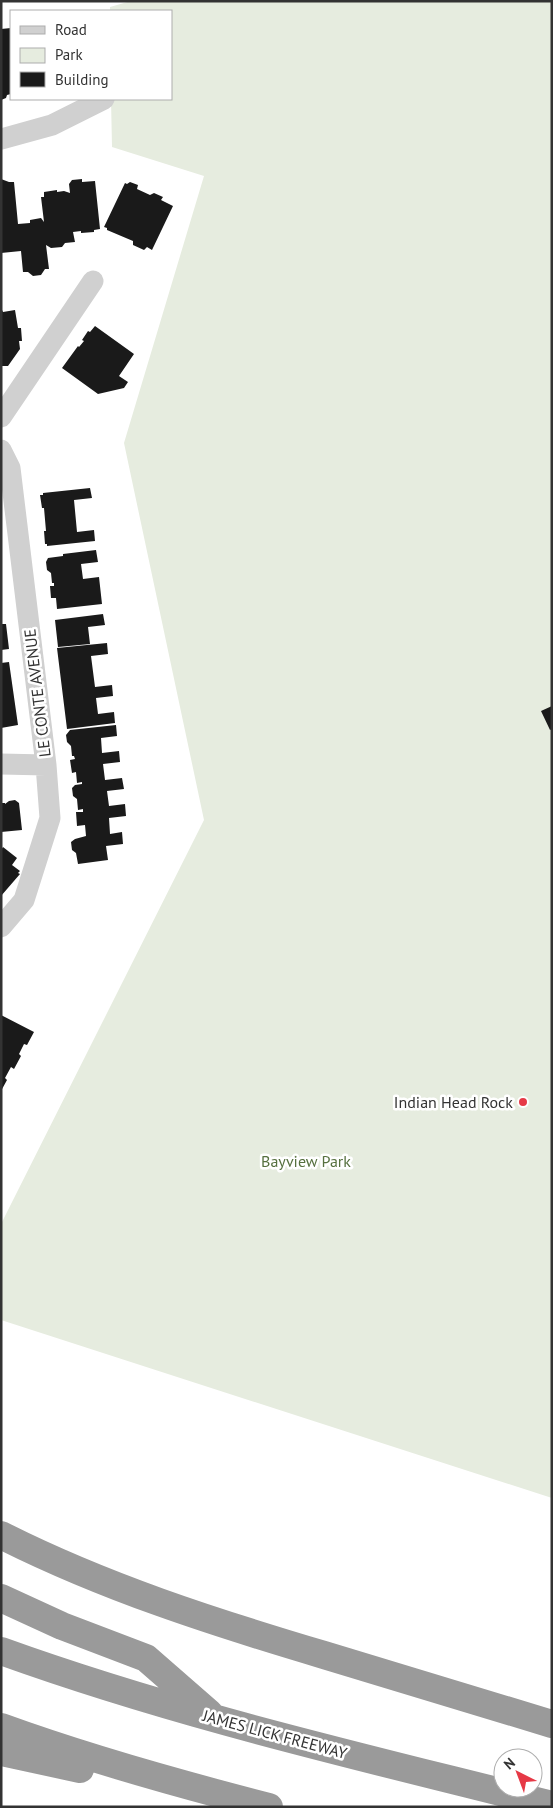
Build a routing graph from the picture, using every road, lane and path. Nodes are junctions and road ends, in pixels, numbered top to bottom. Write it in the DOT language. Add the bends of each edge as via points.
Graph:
graph roads {
  1 [pos="102,100"];
  2 [pos="1,140"];
  3 [pos="93,282"];
  4 [pos="1,417"];
  5 [pos="1,450"];
  6 [pos="1,764"];
  7 [pos="46,765"];
  8 [pos="1,927"];
  9 [pos="1,1535"];
  10 [pos="1,1598"];
  11 [pos="1,1651"];
  12 [pos="216,1719"];
  13 [pos="552,1724"];
  14 [pos="1,1727"];
  15 [pos="1,1752"];
  16 [pos="208,1791"];
  17 [pos="552,1805"];
  18 [pos="269,1807"];
  1 -- 2 [label="street" via="52,125"];
  3 -- 4 [label="street"];
  5 -- 7 [label="street, LE CONTE AVENUE" via="10,468"];
  6 -- 7 [label="street"];
  7 -- 8 [label="street, LE CONTE AVENUE" via="50,818 24,900"];
  9 -- 13 [label="highway" via="92,1577 160,1603"];
  10 -- 12 [label="highway" via="62,1626 146,1658"];
  11 -- 12 [label="highway, JAMES LICK FREEWAY" via="93,1683"];
  12 -- 17 [label="highway, JAMES LICK FREEWAY"];
  14 -- 16 [label="highway"];
  15 -- 16 [label="highway"];
  16 -- 18 [label="highway"];
}
